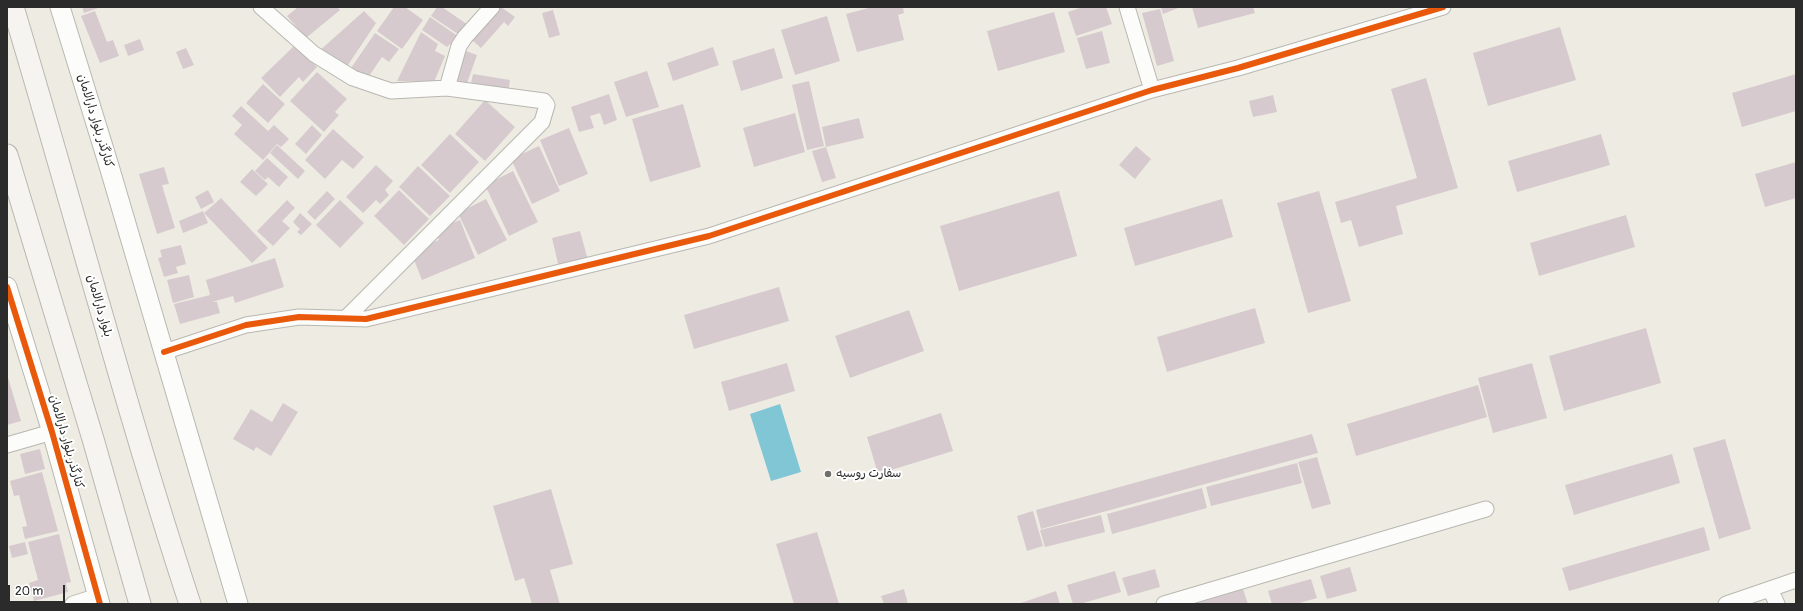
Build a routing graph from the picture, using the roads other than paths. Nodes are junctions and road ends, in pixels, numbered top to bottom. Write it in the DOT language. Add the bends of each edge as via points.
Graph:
graph roads {
  1 [pos="13,7"];
  2 [pos="60,7"];
  3 [pos="261,7"];
  4 [pos="492,7"];
  5 [pos="1128,7"];
  6 [pos="1443,7"];
  7 [pos="447,88"];
  8 [pos="1152,90"];
  9 [pos="7,155"];
  10 [pos="7,287"];
  11 [pos="11,311"];
  12 [pos="346,318"];
  13 [pos="164,352"];
  14 [pos="52,432"];
  15 [pos="7,445"];
  16 [pos="1486,509"];
  17 [pos="1796,580"];
  18 [pos="1770,589"];
  19 [pos="99,600"];
  20 [pos="73,604"];
  21 [pos="140,604"];
  22 [pos="190,604"];
  23 [pos="238,604"];
  24 [pos="1164,604"];
  25 [pos="1726,604"];
  26 [pos="1777,604"];
  1 -- 22 [label="main road, بلوار دارالامان" via="157,506"];
  2 -- 13 [label="street, کنارگذر بلوار دارالامان"];
  3 -- 7 [label="street" via="314,54 353,78 391,91"];
  4 -- 7 [label="street" via="459,46"];
  5 -- 8 [label="street"];
  6 -- 8 [label="street" via="1238,68"];
  7 -- 12 [label="street" via="544,101 547,105 542,122"];
  8 -- 12 [label="street" via="709,236 366,319"];
  9 -- 21 [label="main road"];
  10 -- 11 [label="street, کنارگذر بلوار دارالامان"];
  11 -- 14 [label="street, کنارگذر بلوار دارالامان"];
  12 -- 13 [label="street" via="299,317 246,325"];
  13 -- 23 [label="street, کنارگذر بلوار دارالامان"];
  14 -- 15 [label="street"];
  14 -- 19 [label="street, کنارگذر بلوار دارالامان"];
  16 -- 24 [label="street"];
  17 -- 18 [label="street"];
  18 -- 25 [label="street"];
  18 -- 26 [label="street"];
  19 -- 20 [label="street"];
}
